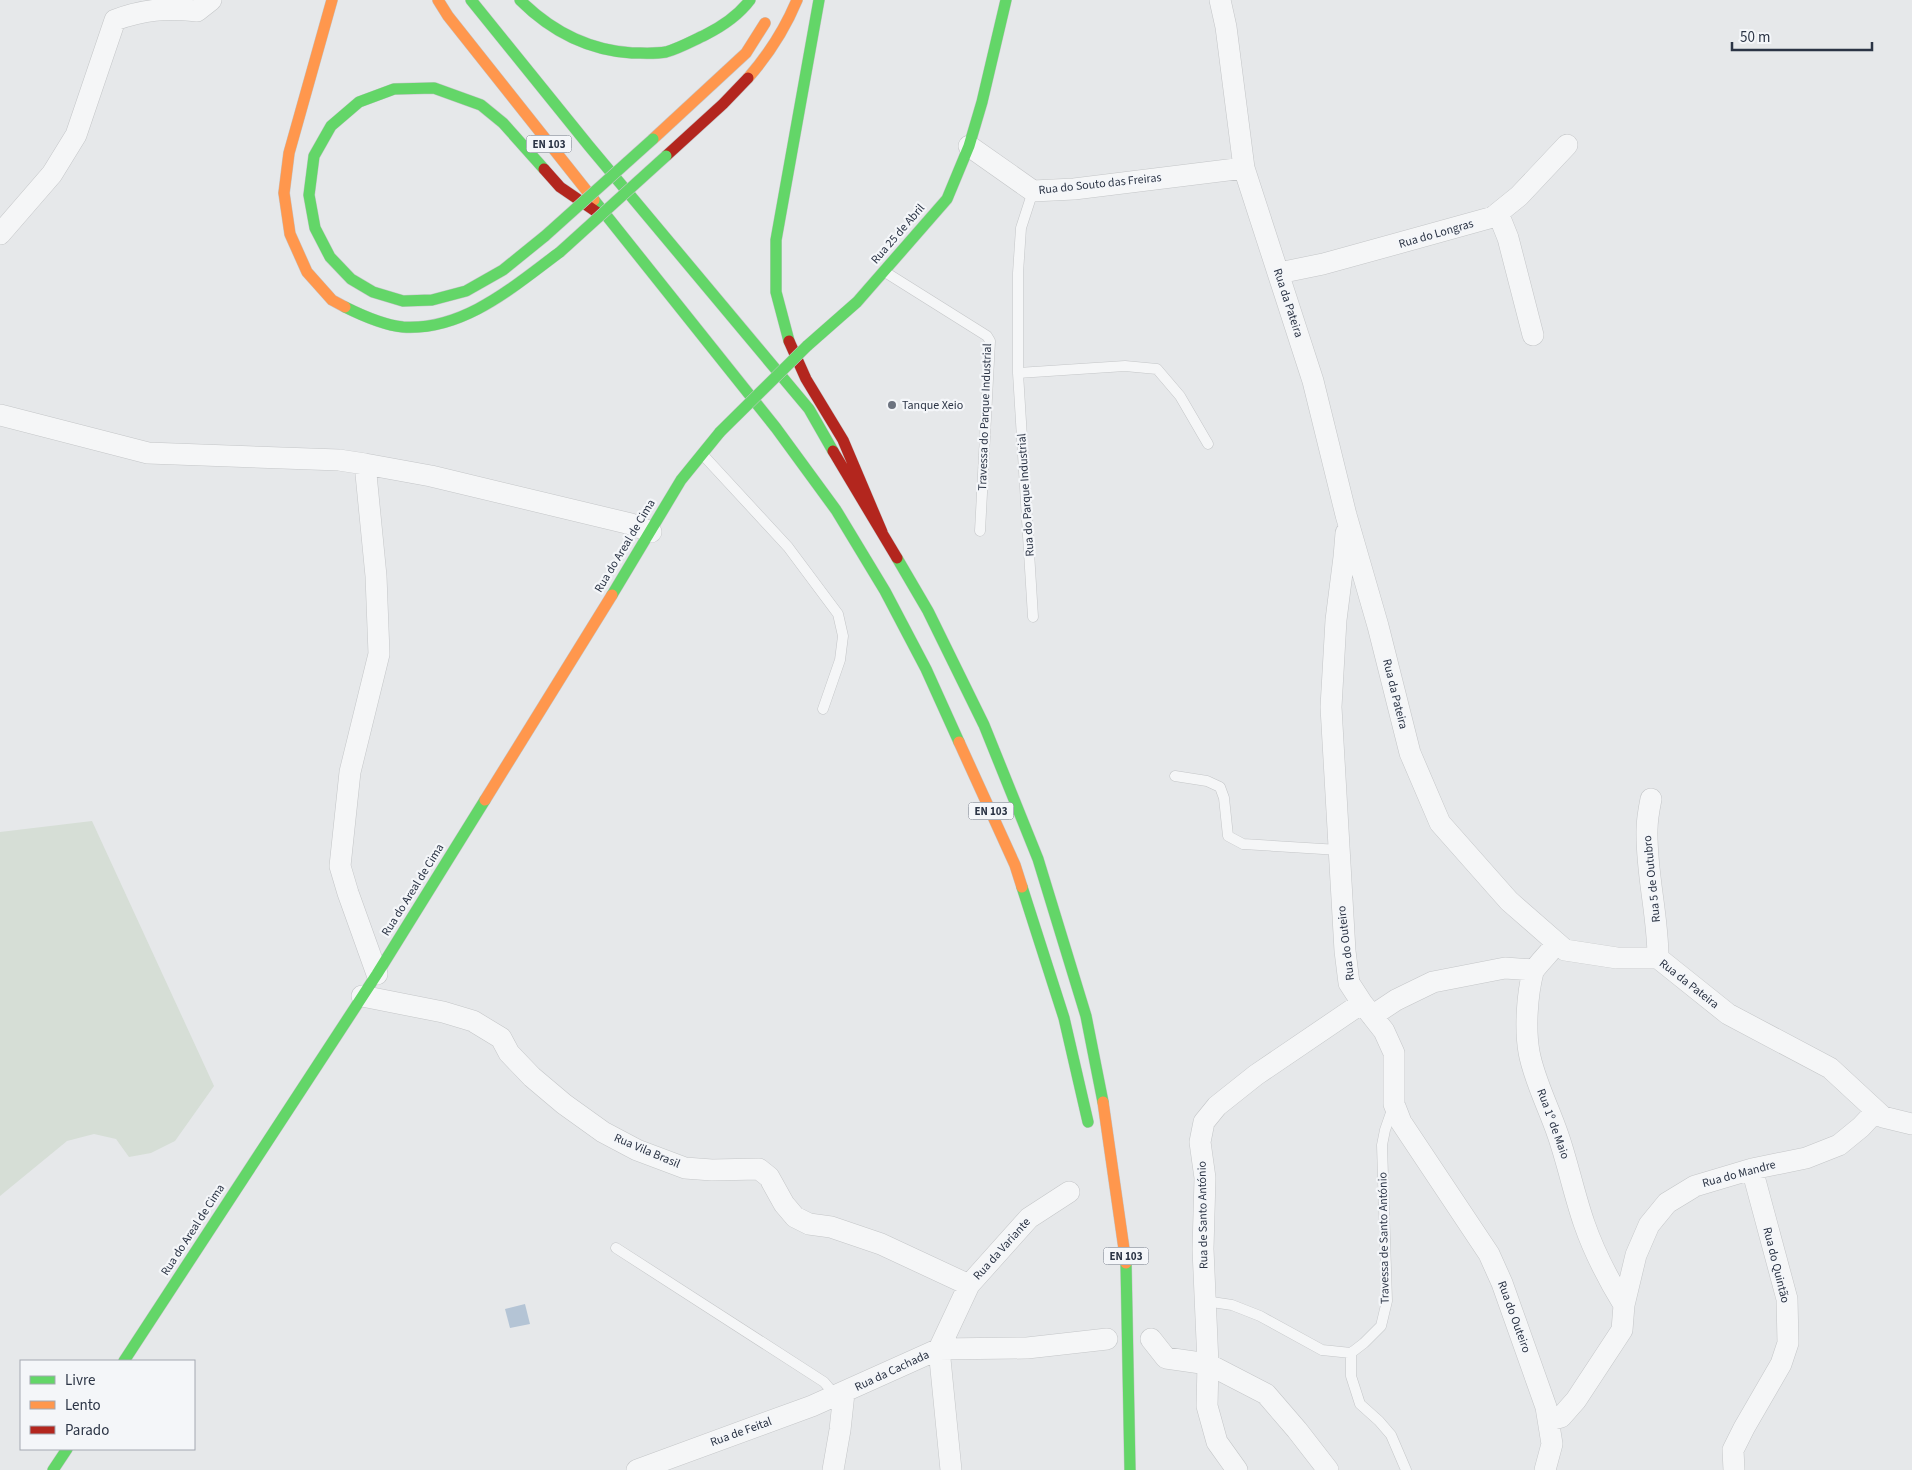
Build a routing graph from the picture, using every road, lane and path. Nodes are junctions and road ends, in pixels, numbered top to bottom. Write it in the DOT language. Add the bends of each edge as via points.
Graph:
graph roads {
  1 [pos="212,0"];
  2 [pos="332,0"];
  3 [pos="438,0"];
  4 [pos="471,0"];
  5 [pos="520,0"];
  6 [pos="750,0"];
  7 [pos="797,0"];
  8 [pos="819,0"];
  9 [pos="1006,0"];
  10 [pos="1220,0"];
  11 [pos="770,16"];
  12 [pos="1567,145"];
  13 [pos="969,146"];
  14 [pos="1244,168"];
  15 [pos="1033,191"];
  16 [pos="1498,213"];
  17 [pos="609,221"];
  18 [pos="0,234"];
  19 [pos="884,271"];
  20 [pos="1279,274"];
  21 [pos="1533,335"];
  22 [pos="1018,373"];
  23 [pos="0,415"];
  24 [pos="720,432"];
  25 [pos="1208,444"];
  26 [pos="702,454"];
  27 [pos="365,464"];
  28 [pos="1346,515"];
  29 [pos="980,531"];
  30 [pos="651,532"];
  31 [pos="882,532"];
  32 [pos="1034,617"];
  33 [pos="823,708"];
  34 [pos="1175,776"];
  35 [pos="1651,799"];
  36 [pos="1339,850"];
  37 [pos="1556,943"];
  38 [pos="1658,958"];
  39 [pos="1534,970"];
  40 [pos="377,974"];
  41 [pos="362,996"];
  42 [pos="1367,1010"];
  43 [pos="1394,1104"];
  44 [pos="1876,1111"];
  45 [pos="1912,1124"];
  46 [pos="1091,1134"];
  47 [pos="1752,1169"];
  48 [pos="1069,1192"];
  49 [pos="1111,1236"];
  50 [pos="616,1248"];
  51 [pos="969,1285"];
  52 [pos="1205,1301"];
  53 [pos="1624,1305"];
  54 [pos="1151,1338"];
  55 [pos="1107,1339"];
  56 [pos="939,1349"];
  57 [pos="1351,1353"];
  58 [pos="125,1360"];
  59 [pos="1208,1364"];
  60 [pos="1129,1385"];
  61 [pos="840,1394"];
  62 [pos="1548,1420"];
  63 [pos="65,1450"];
  64 [pos="53,1470"];
  65 [pos="637,1470"];
  66 [pos="833,1470"];
  67 [pos="951,1470"];
  68 [pos="1130,1470"];
  69 [pos="1237,1470"];
  70 [pos="1328,1470"];
  71 [pos="1406,1470"];
  72 [pos="1545,1470"];
  73 [pos="1734,1470"];
  1 -- 18 [label="street" via="197,11 169,8 115,20 76,135 52,174"];
  2 -- 7 [label="main road, bridge" via="289,153 284,193 290,234 307,272 332,300 370,319 402,327 438,325 474,312 560,252 756,72 791,18"];
  3 -- 17 [label="main road, EN 103"];
  4 -- 31 [label="main road, EN 103" via="808,409"];
  5 -- 6 [label="main road" via="560,34 591,48 624,53 658,53 687,45 724,25"];
  8 -- 31 [label="main road" via="776,240 776,292 787,336 806,379 843,440"];
  9 -- 13 [label="main road, Rua 25 de Abril"];
  10 -- 14 [label="street, Rua da Pateira"];
  11 -- 17 [label="main road, bridge" via="746,53 653,139 545,236 503,270 466,291 432,300 403,301 373,292 351,279 330,257 315,228 309,195 314,156 331,126 359,102 394,89 434,88 481,105 503,123 560,187"];
  12 -- 16 [label="street, Rua do Longras" via="1519,196"];
  13 -- 15 [label="street, Rua do Souto das Freiras"];
  13 -- 19 [label="main road, Rua 25 de Abril" via="947,199"];
  14 -- 15 [label="street, Rua do Souto das Freiras"];
  14 -- 20 [label="street, Rua da Pateira"];
  15 -- 22 [label="lane, Rua do Parque Industrial" via="1021,228"];
  16 -- 20 [label="street, Rua do Longras" via="1448,231"];
  16 -- 21 [label="street" via="1508,238"];
  17 -- 46 [label="main road, EN 103" via="776,428 836,510 886,591 926,669 1015,865 1064,1018"];
  19 -- 24 [label="main road, Rua 25 de Abril, bridge" via="857,302"];
  19 -- 29 [label="lane, Travessa do Parque Industrial" via="987,336 990,341"];
  20 -- 28 [label="street, Rua da Pateira" via="1313,381"];
  22 -- 25 [label="lane" via="1125,366 1157,369 1180,396"];
  22 -- 32 [label="lane, Rua do Parque Industrial"];
  23 -- 27 [label="street" via="148,453 339,460"];
  24 -- 26 [label="main road, Rua do Areal de Cima"];
  26 -- 30 [label="main road, Rua do Areal de Cima" via="681,480"];
  26 -- 33 [label="lane" via="788,547 838,614 843,636 840,660"];
  27 -- 30 [label="street" via="431,476 631,524"];
  27 -- 40 [label="street" via="376,576 379,654 350,772 340,866"];
  28 -- 36 [label="street, Rua do Outeiro" via="1331,707"];
  28 -- 37 [label="street, Rua da Pateira" via="1410,753 1440,823 1509,901"];
  30 -- 40 [label="main road, Rua do Areal de Cima"];
  31 -- 60 [label="main road, EN 103" via="928,612 984,725 1038,859 1086,1016 1108,1129 1126,1254"];
  34 -- 36 [label="lane" via="1207,781 1220,787 1228,836 1243,844"];
  35 -- 38 [label="street, Rua 5 de Outubro" via="1647,837 1658,930"];
  36 -- 42 [label="street, Rua do Outeiro" via="1349,983"];
  37 -- 38 [label="street, Rua da Pateira" via="1565,950 1618,958"];
  37 -- 39 [label="street"];
  38 -- 44 [label="street, Rua da Pateira" via="1728,1014 1830,1068"];
  39 -- 42 [label="street, Rua de Santo António" via="1505,968 1433,982"];
  39 -- 53 [label="street, Rua 1º de Maio" via="1527,1022 1533,1071 1550,1111 1598,1260"];
  40 -- 41 [label="main road, Rua do Areal de Cima"];
  41 -- 51 [label="street, Rua Vila Brasil" via="473,1021 501,1038 509,1053 564,1104 637,1150 685,1168 760,1169 769,1177 795,1217 881,1244"];
  41 -- 58 [label="main road, Rua do Areal de Cima"];
  42 -- 43 [label="street, Rua do Outeiro" via="1384,1031 1394,1053"];
  42 -- 52 [label="street, Rua de Santo António" via="1256,1075 1217,1106 1204,1122 1200,1142 1204,1178"];
  43 -- 57 [label="lane, Travessa de Santo António" via="1382,1145 1386,1301 1381,1326"];
  43 -- 62 [label="street, Rua do Outeiro" via="1401,1122 1489,1254 1527,1351"];
  44 -- 45 [label="street, Rua da Pateira" via="1883,1117"];
  44 -- 47 [label="street, Rua do Mandre" via="1839,1145 1806,1158"];
  47 -- 53 [label="street, Rua do Mandre" via="1695,1186 1667,1203 1649,1225 1636,1255"];
  47 -- 73 [label="street, Rua do Quintão" via="1786,1299 1788,1343 1733,1450"];
  48 -- 51 [label="street, Rua da Variante" via="1029,1218"];
  49 -- 60 [label="main road, EN 103"];
  50 -- 61 [label="lane"];
  51 -- 56 [label="street, Rua da Variante"];
  52 -- 57 [label="lane" via="1232,1305 1260,1316 1322,1350"];
  52 -- 59 [label="street, Rua de Santo António"];
  53 -- 62 [label="street, Rua do Mandre" via="1622,1330 1576,1400 1561,1416"];
  54 -- 59 [label="street" via="1166,1358"];
  55 -- 56 [label="street, Rua da Cachada" via="1027,1348"];
  56 -- 61 [label="street, Rua da Cachada"];
  56 -- 67 [label="street"];
  57 -- 71 [label="lane" via="1351,1376 1360,1404 1391,1435"];
  59 -- 69 [label="street, Rua de Santo António" via="1208,1406 1212,1424 1217,1442"];
  59 -- 70 [label="street" via="1266,1394"];
  60 -- 68 [label="main road, EN 103"];
  61 -- 65 [label="street, Rua de Feital"];
  61 -- 66 [label="street, Rua da Cachada" via="840,1430"];
  62 -- 72 [label="street, Rua do Outeiro" via="1552,1444"];
  63 -- 64 [label="main road"];
}
